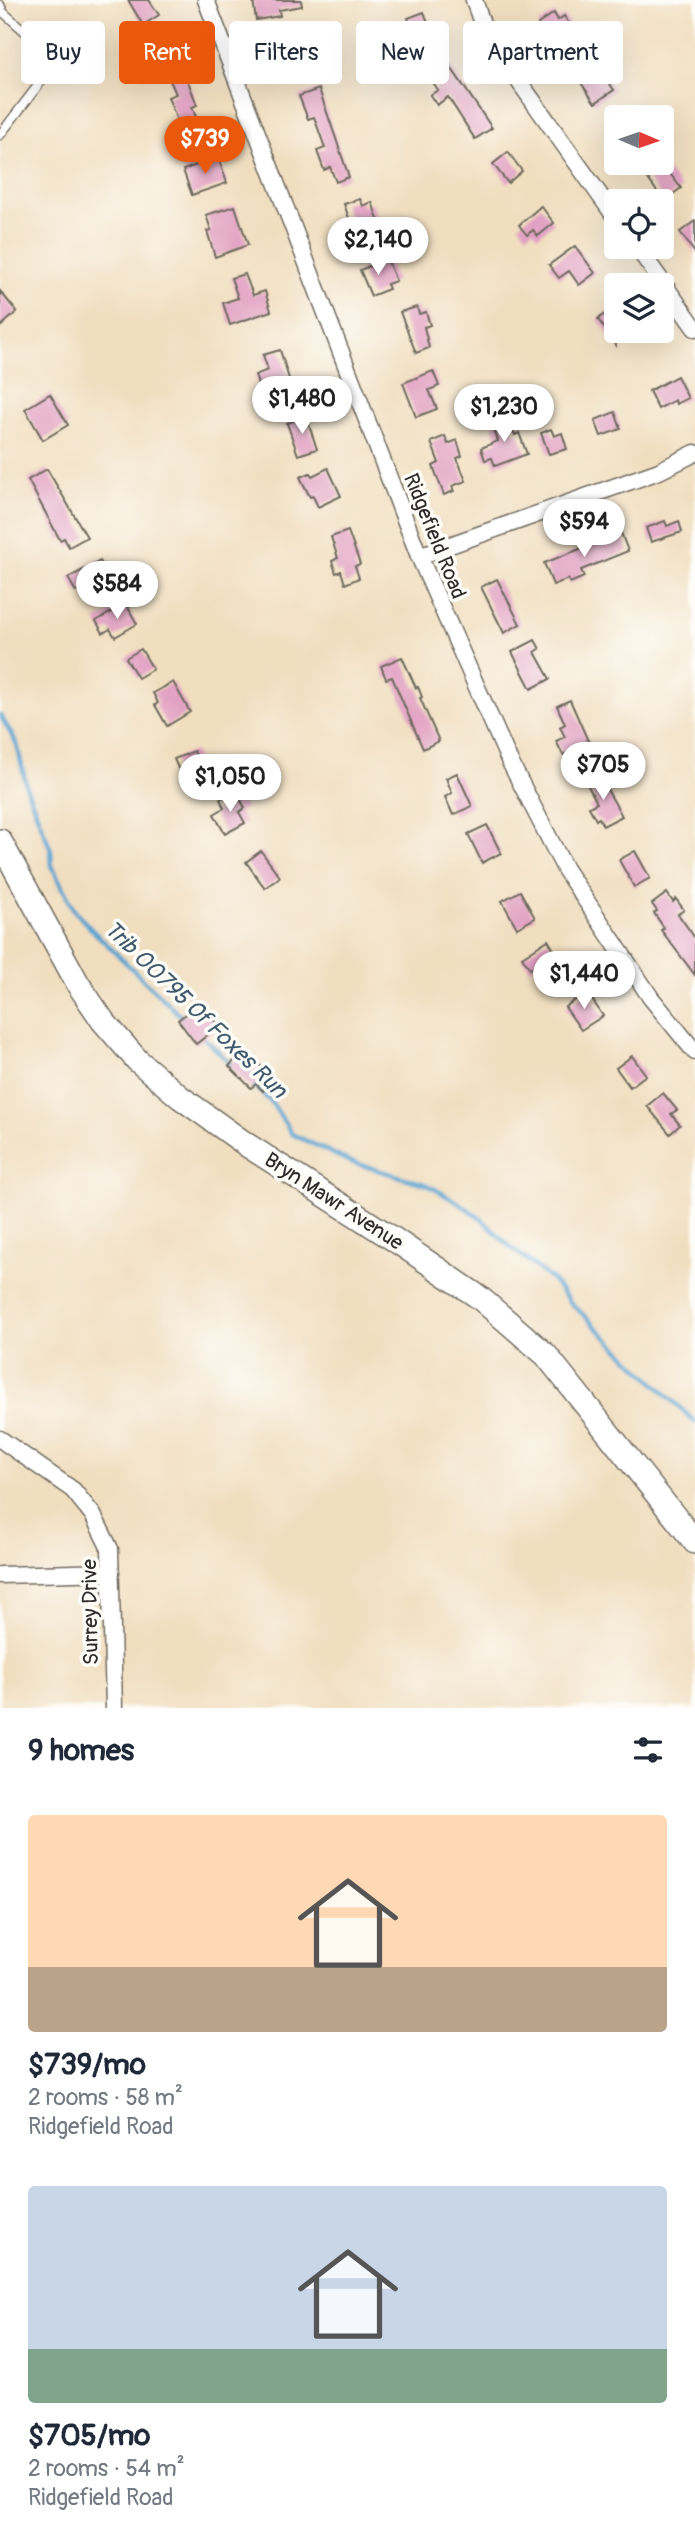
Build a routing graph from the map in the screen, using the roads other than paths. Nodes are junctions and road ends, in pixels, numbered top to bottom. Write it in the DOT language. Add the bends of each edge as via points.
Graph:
graph roads {
  1 [pos="206,0"];
  2 [pos="474,0"];
  3 [pos="0,5"];
  4 [pos="0,135"];
  5 [pos="604,201"];
  6 [pos="646,259"];
  7 [pos="695,328"];
  8 [pos="695,453"];
  9 [pos="419,556"];
  10 [pos="0,841"];
  11 [pos="695,1052"];
  12 [pos="0,1439"];
  13 [pos="695,1542"];
  14 [pos="111,1572"];
  15 [pos="0,1575"];
  16 [pos="114,1708"];
  1 -- 9 [label="street, Ridgefield Road"];
  2 -- 5 [label="street" via="486,35"];
  3 -- 4 [label="lane" via="48,52 46,75"];
  6 -- 7 [label="street"];
  8 -- 9 [label="street" via="659,471"];
  9 -- 11 [label="street, Ridgefield Road" via="509,760 565,869 651,998"];
  10 -- 13 [label="main road, Bryn Mawr Avenue" via="78,984 137,1060 247,1145 480,1298 546,1355"];
  12 -- 14 [label="street, Surrey Drive" via="73,1490 93,1515 110,1549"];
  14 -- 15 [label="street"];
  14 -- 16 [label="street, Surrey Drive"];
}
